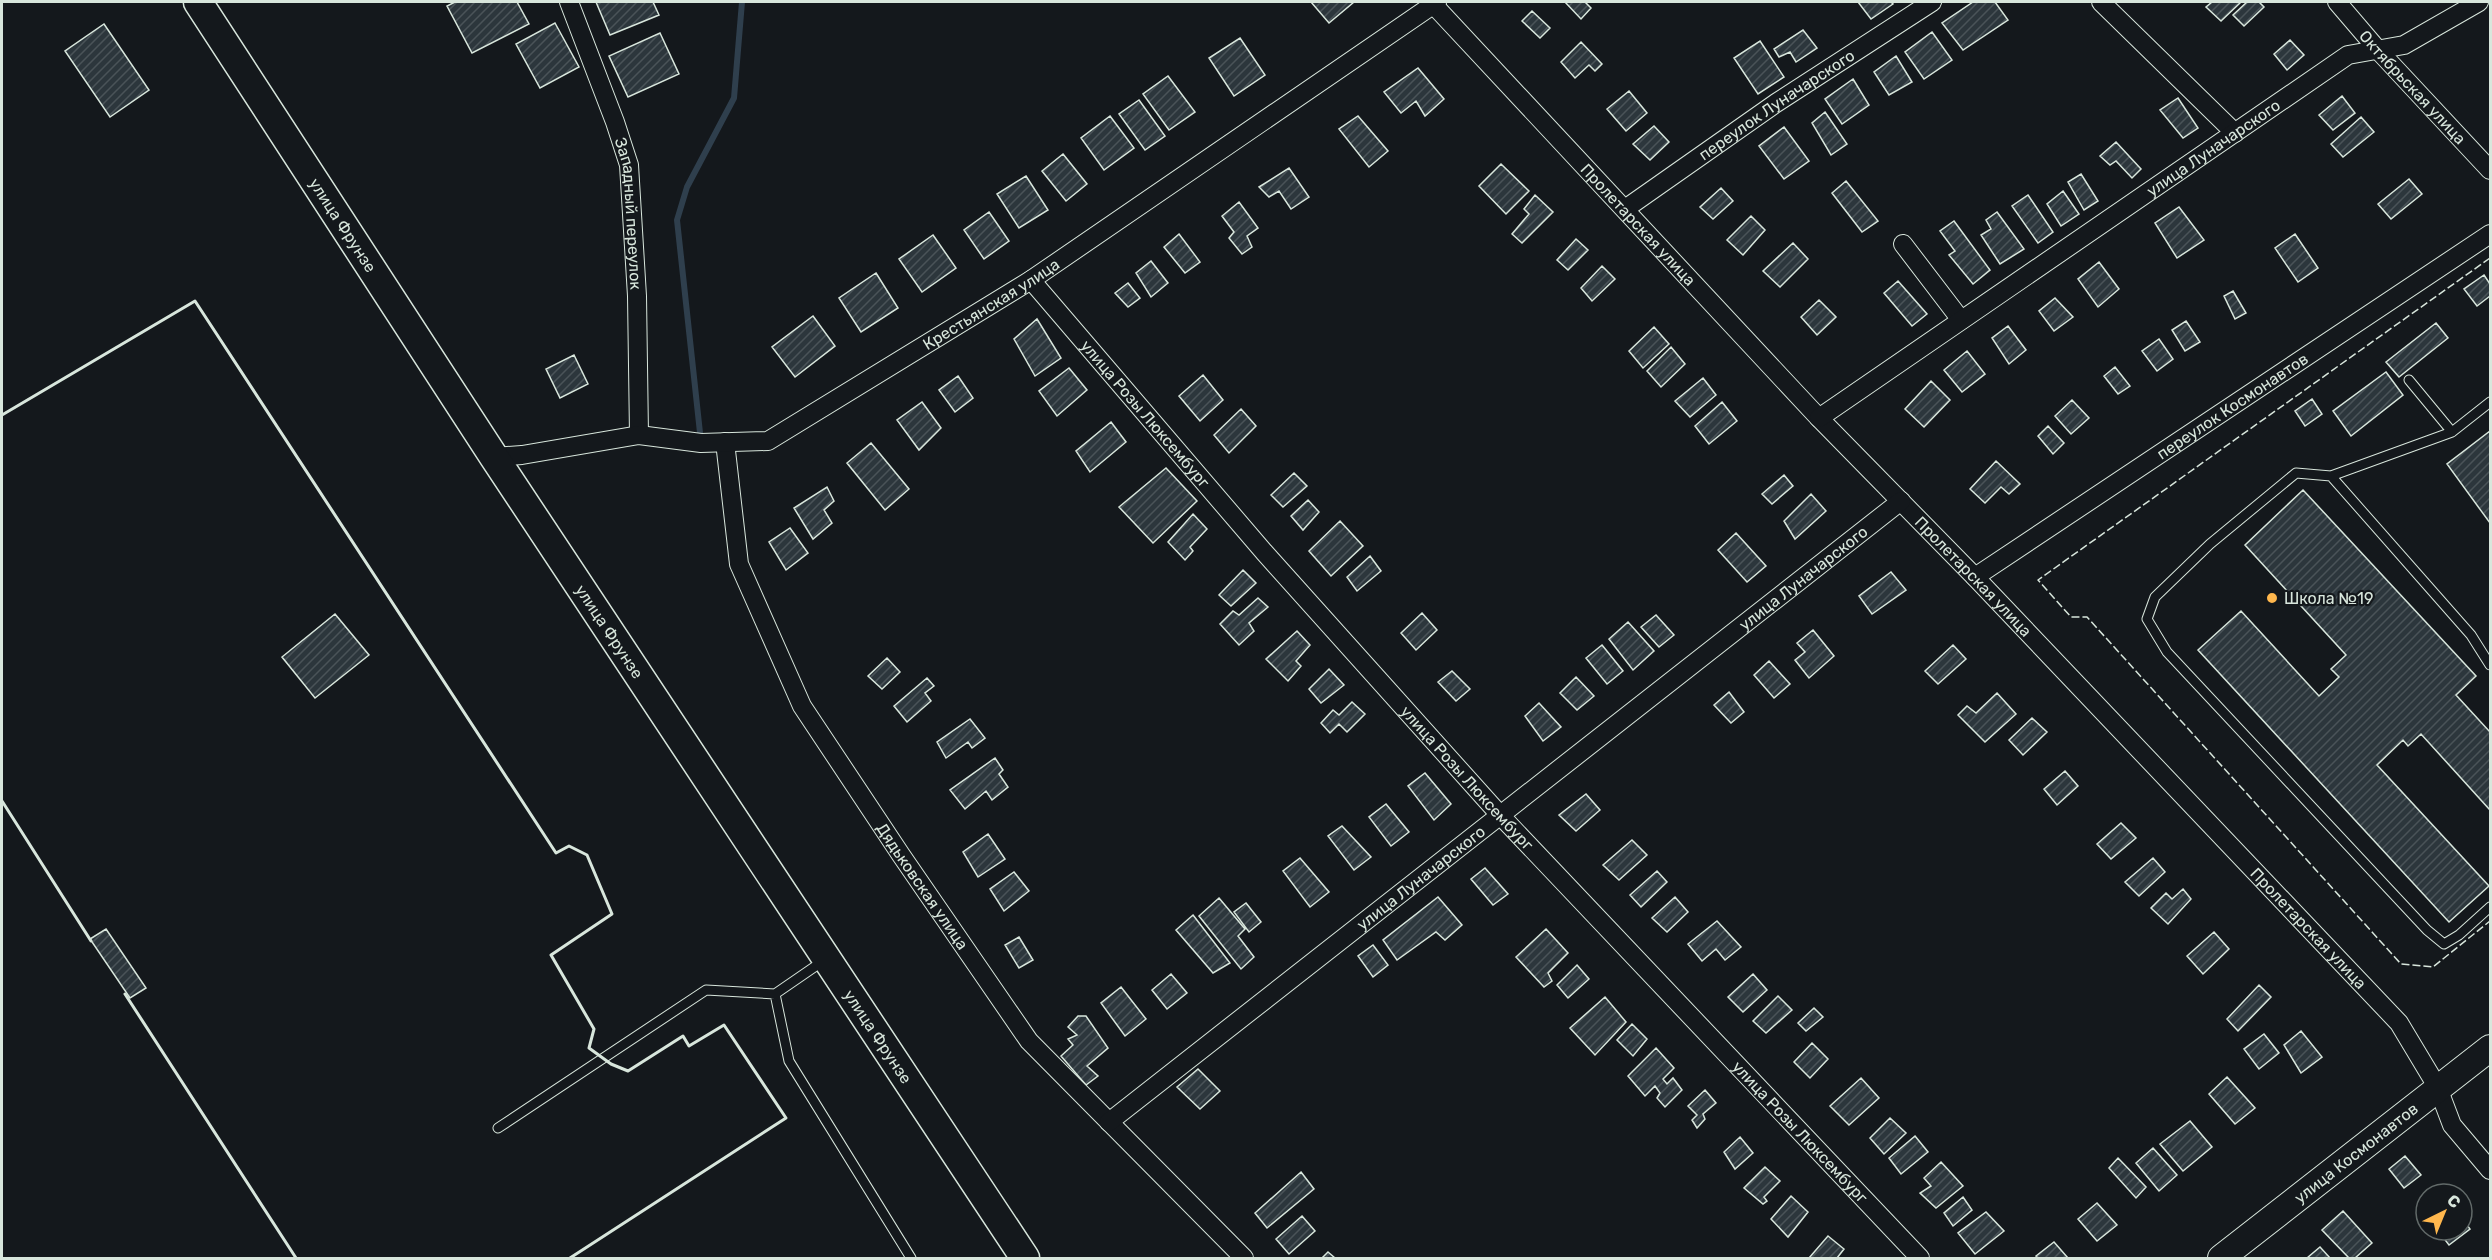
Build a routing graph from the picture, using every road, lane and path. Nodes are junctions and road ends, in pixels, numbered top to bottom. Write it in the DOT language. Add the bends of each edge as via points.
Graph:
graph roads {
  1 [pos="198,2"];
  2 [pos="569,2"];
  3 [pos="1434,2"];
  4 [pos="1932,2"];
  5 [pos="2101,2"];
  6 [pos="2337,2"];
  7 [pos="2479,2"];
  8 [pos="2378,50"];
  9 [pos="2235,133"];
  10 [pos="2490,170"];
  11 [pos="1624,209"];
  12 [pos="2490,234"];
  13 [pos="1903,244"];
  14 [pos="1031,280"];
  15 [pos="1961,320"];
  16 [pos="2409,380"];
  17 [pos="2490,402"];
  18 [pos="1819,417"];
  19 [pos="2452,432"];
  20 [pos="639,435"];
  21 [pos="726,442"];
  22 [pos="494,457"];
  23 [pos="2331,476"];
  24 [pos="1901,501"];
  25 [pos="1975,577"];
  26 [pos="2490,665"];
  27 [pos="1500,815"];
  28 [pos="2490,907"];
  29 [pos="827,958"];
  30 [pos="775,994"];
  31 [pos="2490,1048"];
  32 [pos="2438,1088"];
  33 [pos="1110,1122"];
  34 [pos="498,1128"];
  35 [pos="2490,1170"];
  36 [pos="911,1258"];
  37 [pos="1025,1258"];
  38 [pos="1244,1258"];
  39 [pos="1920,1258"];
  40 [pos="2221,1258"];
  1 -- 22 [label="main road, улица Фрунзе"];
  2 -- 20 [label="street, Западный переулок" via="629,165 637,296"];
  3 -- 11 [label="street, Пролетарская улица"];
  3 -- 14 [label="street, Крестьянская улица"];
  4 -- 11 [label="street, переулок Луначарского" via="1776,103"];
  5 -- 9 [label="street"];
  6 -- 8 [label="street, Октябрьская улица"];
  7 -- 8 [label="street, улица Луначарского" via="2404,45"];
  8 -- 9 [label="street, улица Луначарского" via="2348,55"];
  8 -- 10 [label="street, Октябрьская улица"];
  9 -- 15 [label="street, улица Луначарского"];
  11 -- 18 [label="street, Пролетарская улица"];
  12 -- 25 [label="street, переулок Космонавтов"];
  13 -- 15 [label="street"];
  14 -- 21 [label="street, Крестьянская улица" via="768,441"];
  14 -- 27 [label="street, улица Розы Люксембург" via="1264,552"];
  15 -- 18 [label="street, улица Луначарского"];
  16 -- 19 [label="lane"];
  17 -- 19 [label="lane"];
  18 -- 24 [label="street, Пролетарская улица"];
  19 -- 23 [label="lane"];
  20 -- 21 [label="street, Крестьянская улица" via="701,443"];
  20 -- 22 [label="street, Крестьянская улица"];
  21 -- 33 [label="street, Дядьковская улица" via="739,564 802,706 1029,1041"];
  22 -- 29 [label="main road, улица Фрунзе"];
  23 -- 26 [label="lane" via="2471,635"];
  23 -- 28 [label="lane" via="2296,473 2210,544 2155,597 2147,619 2167,652 2427,930 2444,944"];
  24 -- 25 [label="street, Пролетарская улица"];
  24 -- 27 [label="street, улица Луначарского"];
  25 -- 32 [label="street, Пролетарская улица" via="2400,1023"];
  27 -- 33 [label="street, улица Луначарского"];
  27 -- 39 [label="street, улица Розы Люксембург"];
  29 -- 30 [label="lane"];
  29 -- 37 [label="main road, улица Фрунзе"];
  30 -- 34 [label="lane" via="706,990"];
  30 -- 36 [label="lane" via="789,1061"];
  31 -- 32 [label="street, улица Космонавтов"];
  32 -- 35 [label="street, Пролетарская улица" via="2452,1125"];
  32 -- 40 [label="street, улица Космонавтов"];
  33 -- 38 [label="street, Дядьковская улица"];
}
